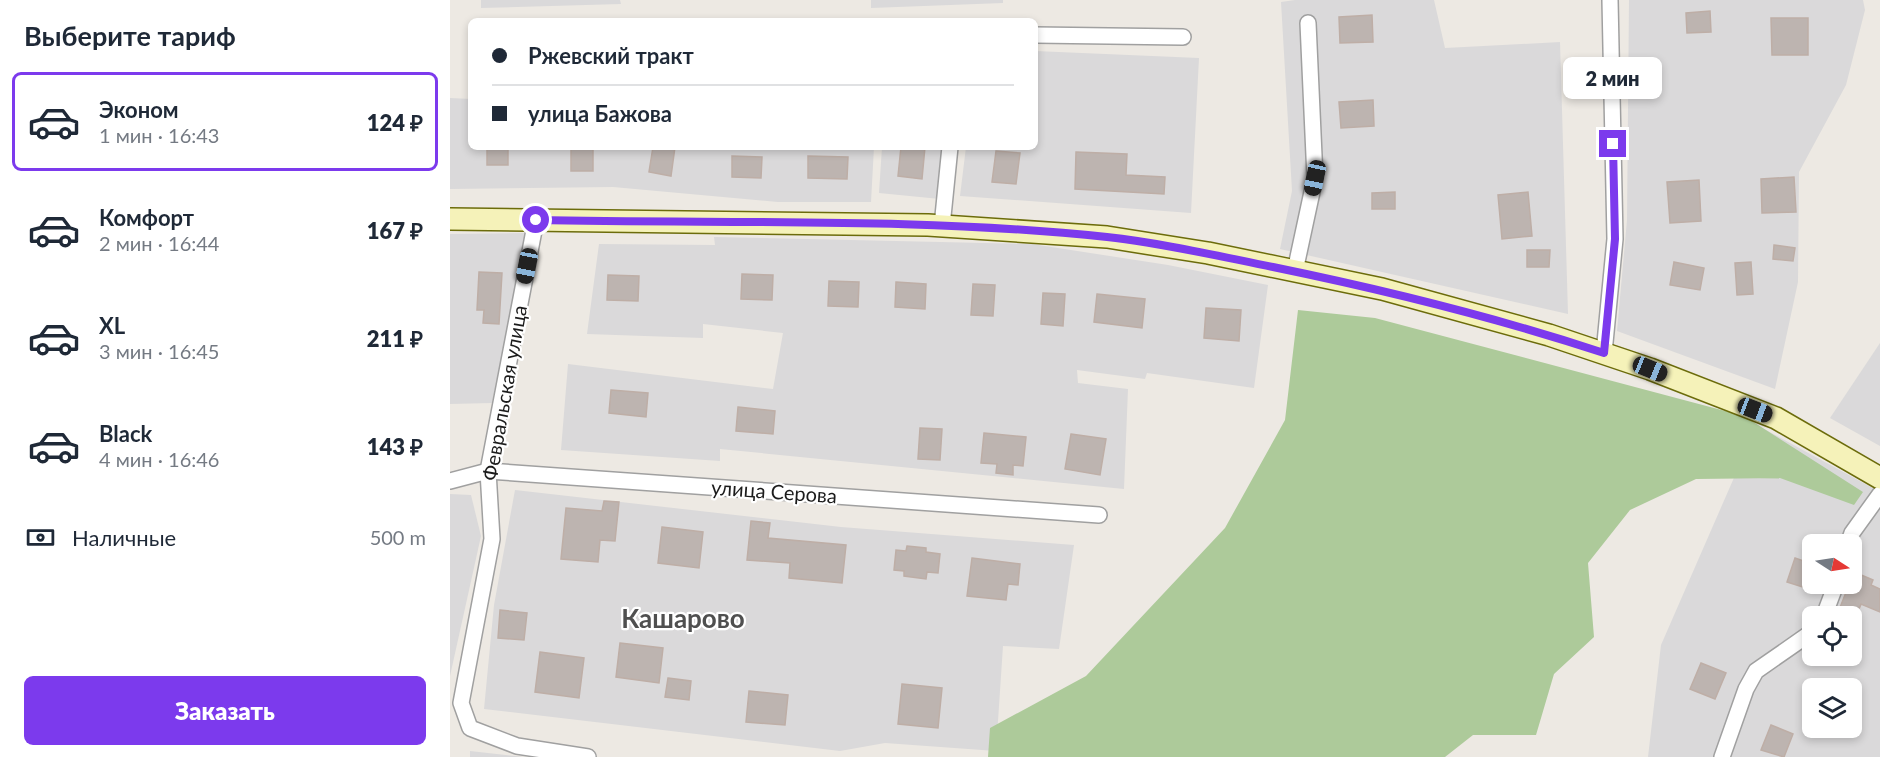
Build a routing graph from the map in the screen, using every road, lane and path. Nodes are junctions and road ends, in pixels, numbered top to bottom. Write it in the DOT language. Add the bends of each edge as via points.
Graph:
graph roads {
  1 [pos="1610,0"];
  2 [pos="1308,23"];
  3 [pos="1038,35"];
  4 [pos="1184,37"];
  5 [pos="950,150"];
  6 [pos="450,219"];
  7 [pos="536,220"];
  8 [pos="942,226"];
  9 [pos="1295,271"];
  10 [pos="1604,353"];
  11 [pos="488,471"];
  12 [pos="1880,478"];
  13 [pos="450,480"];
  14 [pos="1880,494"];
  15 [pos="1099,515"];
  16 [pos="1852,534"];
  17 [pos="1802,639"];
  18 [pos="588,757"];
  19 [pos="1722,757"];
  1 -- 10 [label="street" via="1615,239"];
  2 -- 9 [label="street" via="1315,178"];
  3 -- 4 [label="street"];
  5 -- 8 [label="street"];
  6 -- 7 [label="main road"];
  7 -- 8 [label="main road"];
  7 -- 11 [label="street, Февральская улица"];
  8 -- 9 [label="main road" via="1107,237"];
  9 -- 10 [label="main road" via="1382,289"];
  10 -- 12 [label="main road" via="1776,418"];
  11 -- 13 [label="street, улица Серова"];
  11 -- 15 [label="street, улица Серова"];
  11 -- 18 [label="street, Февральская улица" via="492,539 461,703 464,712 470,728 517,746"];
  14 -- 16 [label="street"];
  17 -- 19 [label="street" via="1756,671"];
}
